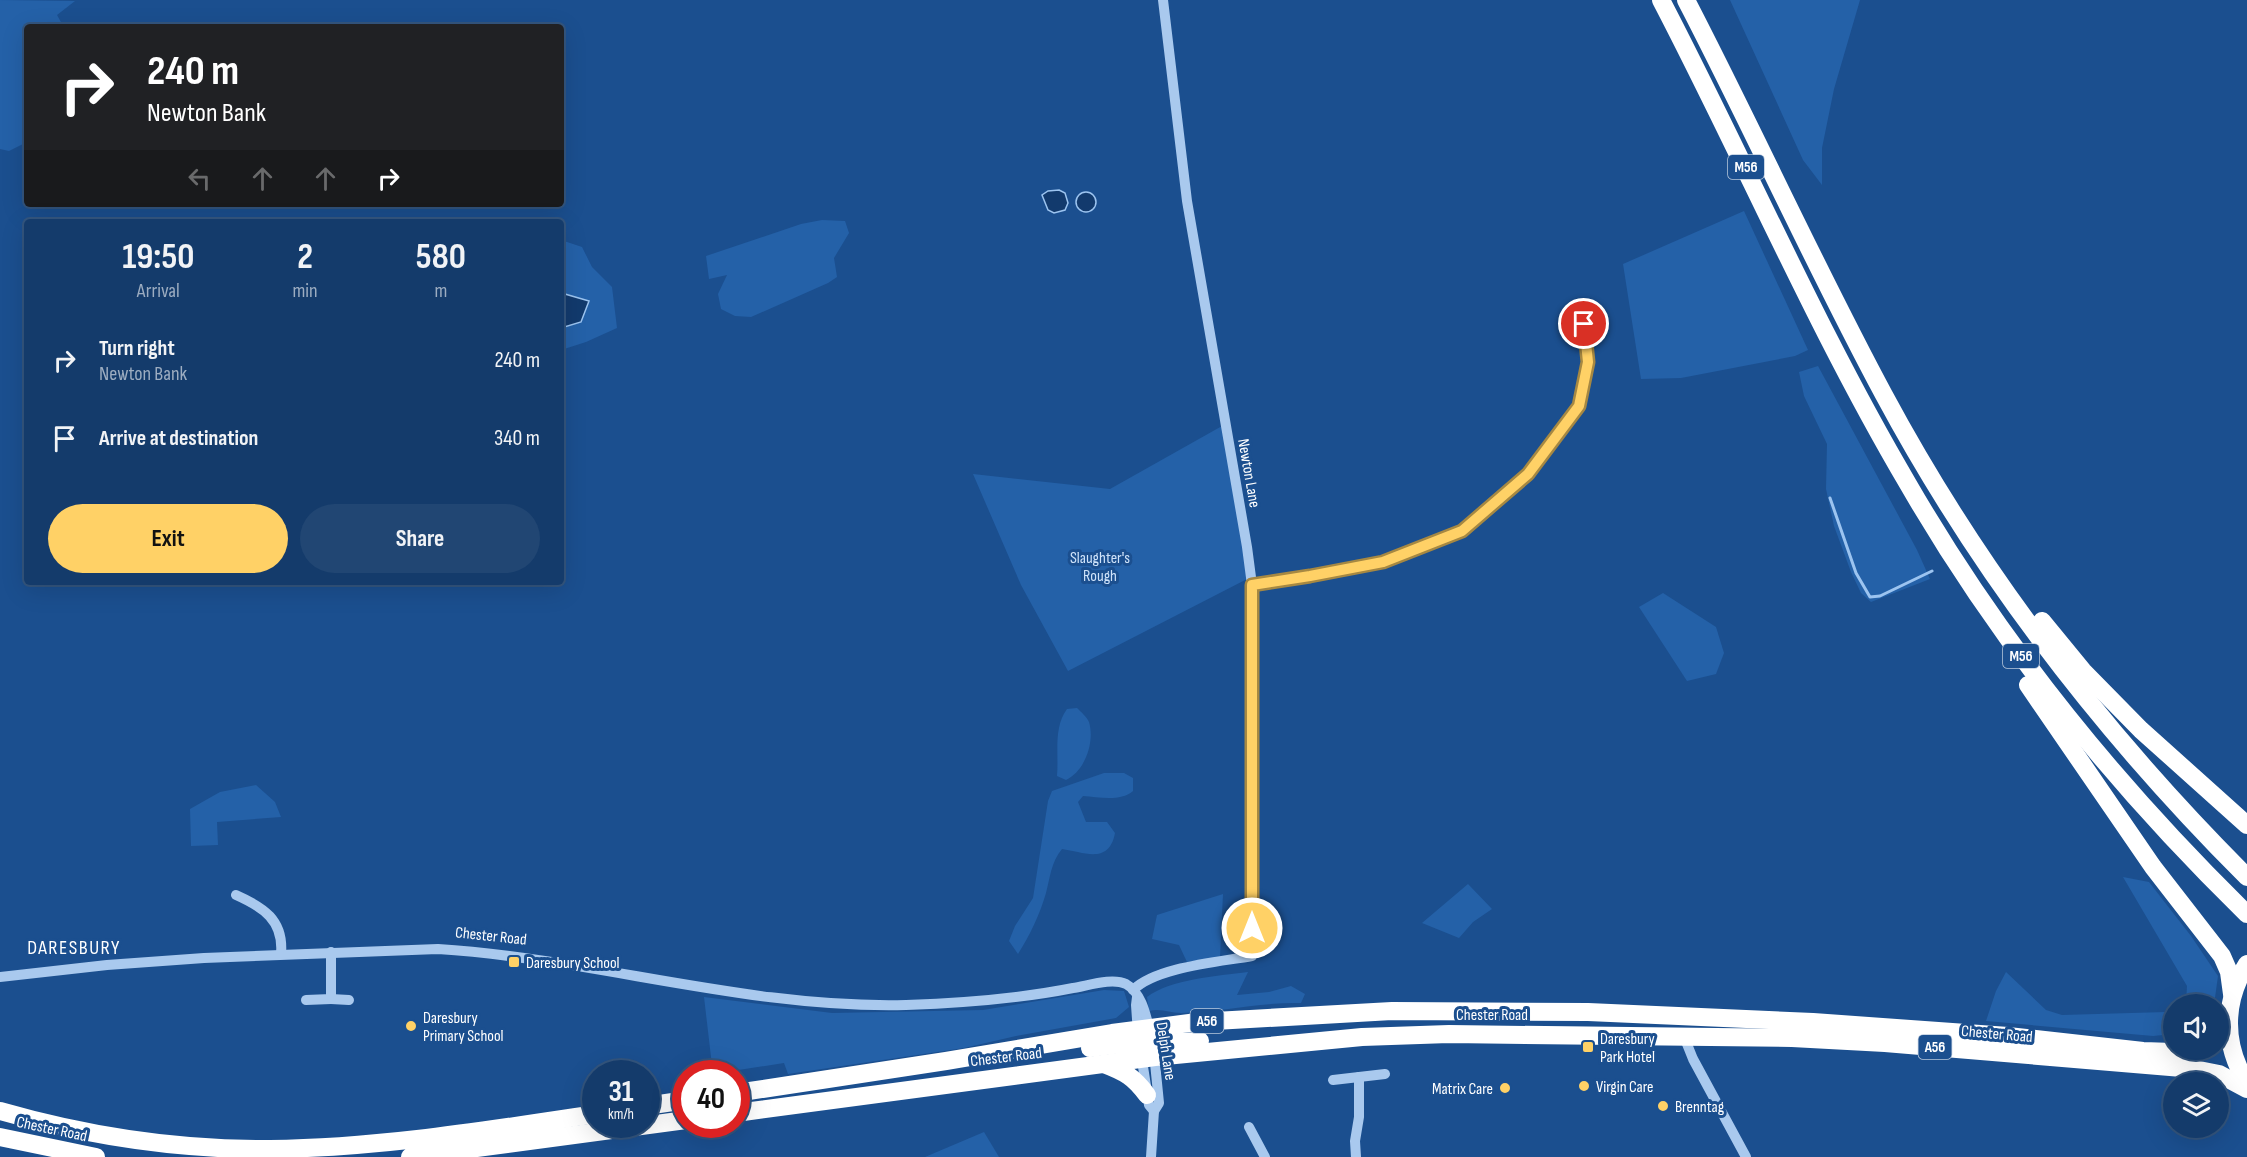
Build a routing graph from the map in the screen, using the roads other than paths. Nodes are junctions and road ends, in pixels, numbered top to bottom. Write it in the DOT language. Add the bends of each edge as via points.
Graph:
graph roads {
  1 [pos="1163,0"];
  2 [pos="1661,0"];
  3 [pos="1686,0"];
  4 [pos="1581,306"];
  5 [pos="1963,525"];
  6 [pos="1940,536"];
  7 [pos="1252,585"];
  8 [pos="2247,825"];
  9 [pos="2247,877"];
  10 [pos="236,894"];
  11 [pos="2247,914"];
  12 [pos="331,952"];
  13 [pos="281,954"];
  14 [pos="2247,964"];
  15 [pos="0,977"];
  16 [pos="1135,994"];
  17 [pos="2232,994"];
  18 [pos="331,999"];
  19 [pos="306,1000"];
  20 [pos="349,1000"];
  21 [pos="2229,1003"];
  22 [pos="1683,1016"];
  23 [pos="1683,1036"];
  24 [pos="2229,1040"];
  25 [pos="1146,1043"];
  26 [pos="2163,1052"];
  27 [pos="1102,1064"];
  28 [pos="1385,1074"];
  29 [pos="1359,1077"];
  30 [pos="1333,1080"];
  31 [pos="2247,1083"];
  32 [pos="2247,1089"];
  33 [pos="750,1091"];
  34 [pos="1151,1103"];
  35 [pos="0,1111"];
  36 [pos="750,1111"];
  37 [pos="582,1116"];
  38 [pos="672,1122"];
  39 [pos="1250,1127"];
  40 [pos="0,1137"];
  41 [pos="96,1157"];
  42 [pos="410,1157"];
  43 [pos="1151,1157"];
  44 [pos="1265,1157"];
  45 [pos="1356,1157"];
  46 [pos="1746,1157"];
  1 -- 7 [label="street, Newton Lane" via="1188,201"];
  2 -- 6 [label="highway, M56" via="1803,289 1893,458"];
  3 -- 5 [label="highway, M56" via="1846,323 1928,471"];
  4 -- 7 [label="street" via="1588,362 1579,406 1528,474 1462,531 1383,562"];
  5 -- 8 [label="highway" via="2107,696"];
  5 -- 9 [label="highway, M56" via="2030,624 2099,714 2181,809"];
  6 -- 11 [label="highway, M56" via="2004,633 2077,729 2167,832"];
  6 -- 17 [label="highway" via="1971,601 1994,637 2153,867 2222,956"];
  7 -- 16 [label="street, Newton Lane" via="1252,956 1162,973 1146,979"];
  10 -- 13 [label="street" via="268,913 280,935"];
  12 -- 13 [label="street, Chester Road"];
  12 -- 16 [label="street, Chester Road" via="473,951 835,1004 906,1005 1017,998 1115,982 1126,984"];
  12 -- 18 [label="street"];
  13 -- 15 [label="street, Chester Road" via="107,964"];
  14 -- 17 [label="highway"];
  16 -- 25 [label="street, Delph Lane"];
  17 -- 21 [label="highway"];
  18 -- 19 [label="street"];
  18 -- 20 [label="street"];
  22 -- 23 [label="street"];
  22 -- 25 [label="highway, Chester Road / A56" via="1496,1010 1251,1017"];
  22 -- 26 [label="highway, Chester Road / A56" via="1996,1035"];
  23 -- 25 [label="highway, Chester Road / A56" via="1449,1034"];
  23 -- 32 [label="highway, Chester Road / A56" via="1885,1043 2194,1069 2219,1074"];
  23 -- 46 [label="street"];
  24 -- 31 [label="highway"];
  25 -- 27 [label="highway, Chester Road / A56"];
  25 -- 33 [label="highway, Chester Road / A56" via="980,1055"];
  25 -- 34 [label="street, Delph Lane"];
  25 -- 34 [label="street, Delph Lane" via="1159,1103"];
  27 -- 34 [label="highway" via="1136,1080"];
  27 -- 36 [label="highway, Chester Road / A56"];
  28 -- 29 [label="street"];
  29 -- 30 [label="street"];
  29 -- 45 [label="street"];
  34 -- 43 [label="street, Delph Lane"];
  35 -- 37 [label="highway, Chester Road" via="122,1138 211,1148 269,1149 374,1144"];
  38 -- 42 [label="highway"];
  39 -- 44 [label="street"];
  40 -- 41 [label="highway, Chester Road"];
}
